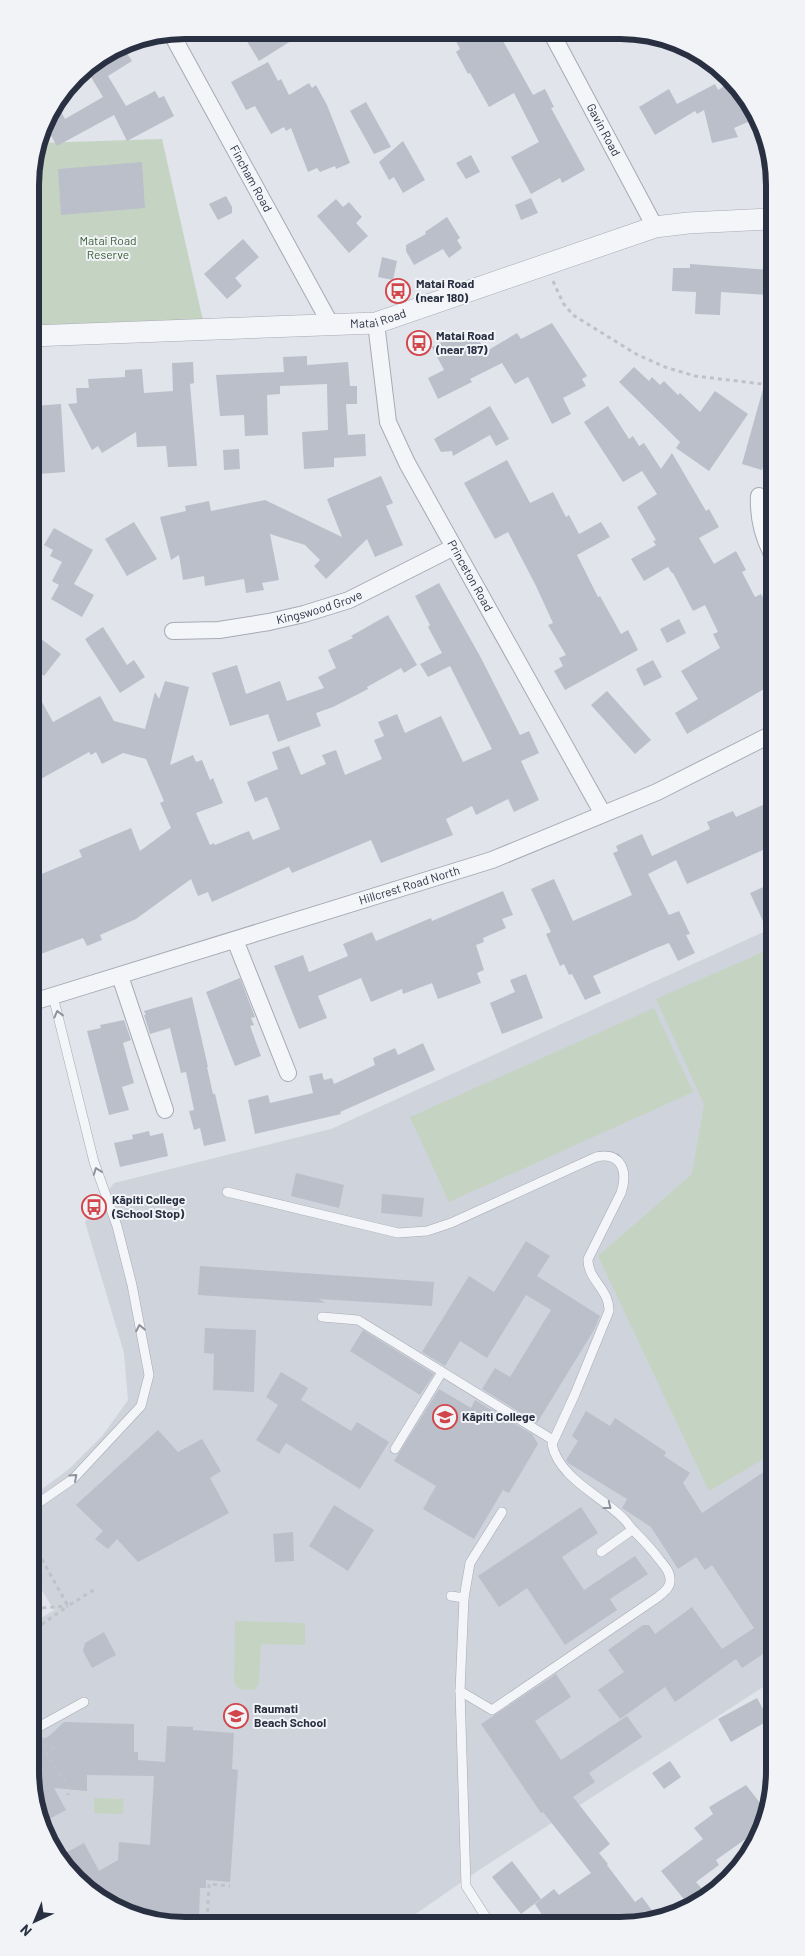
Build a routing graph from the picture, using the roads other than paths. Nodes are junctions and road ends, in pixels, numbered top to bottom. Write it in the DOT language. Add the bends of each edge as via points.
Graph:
graph roads {
  1 [pos="174,39"];
  2 [pos="555,39"];
  3 [pos="766,219"];
  4 [pos="655,227"];
  5 [pos="376,322"];
  6 [pos="331,325"];
  7 [pos="39,336"];
  8 [pos="759,496"];
  9 [pos="766,543"];
  10 [pos="454,547"];
  11 [pos="173,631"];
  12 [pos="766,737"];
  13 [pos="604,814"];
  14 [pos="235,940"];
  15 [pos="120,976"];
  16 [pos="53,996"];
  17 [pos="39,1000"];
  18 [pos="288,1073"];
  19 [pos="165,1110"];
  20 [pos="227,1192"];
  21 [pos="322,1317"];
  22 [pos="442,1372"];
  23 [pos="553,1440"];
  24 [pos="395,1449"];
  25 [pos="39,1503"];
  26 [pos="502,1512"];
  27 [pos="632,1530"];
  28 [pos="601,1552"];
  29 [pos="451,1596"];
  30 [pos="464,1598"];
  31 [pos="460,1692"];
  32 [pos="84,1702"];
  33 [pos="39,1727"];
  34 [pos="485,1917"];
  1 -- 6 [label="street, Fincham Road"];
  2 -- 4 [label="street, Gavin Road"];
  3 -- 4 [label="street, Matai Road"];
  4 -- 5 [label="street, Matai Road"];
  5 -- 6 [label="street, Matai Road"];
  5 -- 10 [label="street, Princeton Road" via="388,422"];
  6 -- 7 [label="street, Matai Road"];
  8 -- 9 [label="street" via="760,524"];
  10 -- 11 [label="street, Kingswood Grove" via="349,600 304,614 219,630"];
  10 -- 13 [label="street, Princeton Road"];
  12 -- 13 [label="street, Hillcrest Road North" via="657,792"];
  13 -- 14 [label="street, Hillcrest Road North" via="492,860"];
  14 -- 15 [label="street, Hillcrest Road North"];
  14 -- 18 [label="street"];
  15 -- 16 [label="street, Hillcrest Road North"];
  15 -- 19 [label="street"];
  16 -- 17 [label="street, Hillcrest Road North"];
  25 -- 16 [label="lane, one-way" via="73,1479 141,1406 149,1375 132,1285 117,1226 94,1162"];
  20 -- 23 [label="lane" via="398,1233 427,1231 596,1157 605,1155 617,1161 624,1170 625,1182 588,1259 587,1268 609,1302 609,1311"];
  21 -- 22 [label="lane" via="358,1320"];
  22 -- 23 [label="lane"];
  22 -- 24 [label="lane"];
  23 -- 27 [label="lane, one-way" via="553,1449 569,1476 623,1518"];
  26 -- 30 [label="lane" via="470,1563"];
  27 -- 28 [label="lane"];
  27 -- 31 [label="lane" via="668,1571 671,1579 667,1590 492,1710"];
  29 -- 30 [label="lane"];
  30 -- 31 [label="lane"];
  31 -- 34 [label="lane" via="466,1886"];
  32 -- 33 [label="lane"];
}
